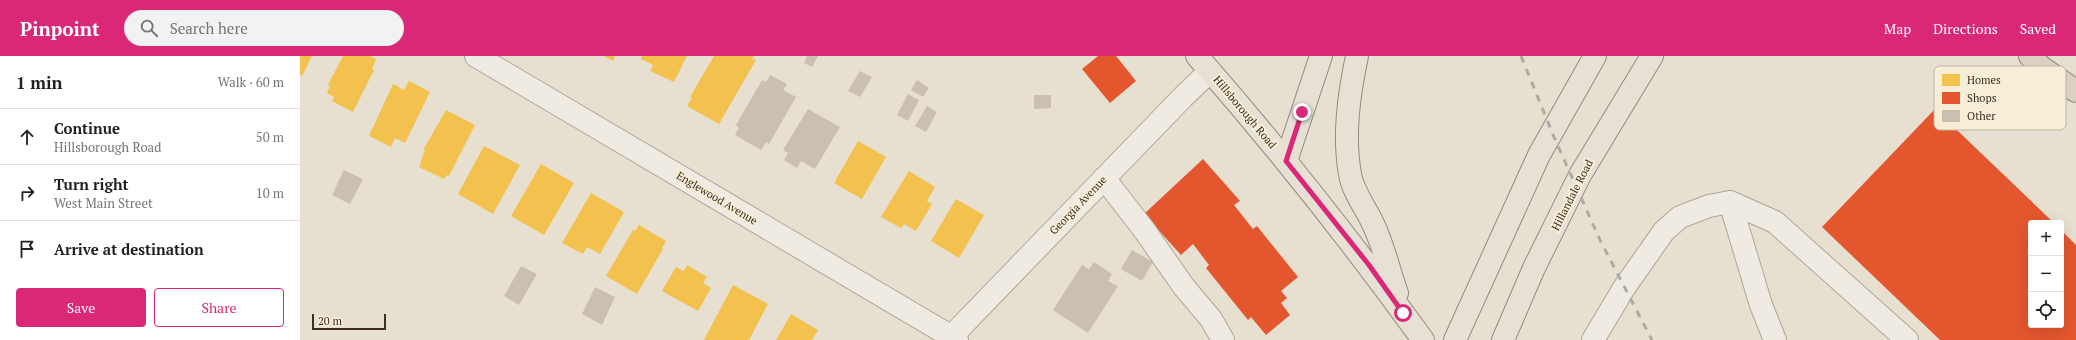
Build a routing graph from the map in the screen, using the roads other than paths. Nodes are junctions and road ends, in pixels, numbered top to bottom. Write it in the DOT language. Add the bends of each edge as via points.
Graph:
graph roads {
  1 [pos="1321,56"];
  2 [pos="1357,56"];
  3 [pos="1595,56"];
  4 [pos="1652,56"];
  5 [pos="2030,56"];
  6 [pos="2053,56"];
  7 [pos="481,57"];
  8 [pos="1204,64"];
  9 [pos="2040,66"];
  10 [pos="2063,66"];
  11 [pos="2066,70"];
  12 [pos="2076,80"];
  13 [pos="2066,84"];
  14 [pos="2076,91"];
  15 [pos="1286,161"];
  16 [pos="1104,178"];
  17 [pos="1730,202"];
  18 [pos="1403,313"];
  19 [pos="952,339"];
  20 [pos="1223,340"];
  21 [pos="1423,340"];
  22 [pos="1455,340"];
  23 [pos="1503,340"];
  24 [pos="1593,340"];
  25 [pos="1775,340"];
  26 [pos="1907,340"];
  1 -- 15 [label="main road"];
  2 -- 18 [label="main road" via="1346,139 1350,174 1361,202 1375,226"];
  3 -- 22 [label="main road" via="1539,155"];
  4 -- 23 [label="main road, Hillandale Road" via="1580,175 1534,268"];
  5 -- 9 [label="highway"];
  6 -- 10 [label="highway"];
  7 -- 19 [label="street, Englewood Avenue"];
  8 -- 15 [label="main road, Hillsborough Road"];
  8 -- 16 [label="street, Georgia Avenue"];
  11 -- 12 [label="highway"];
  13 -- 14 [label="highway"];
  15 -- 18 [label="main road, Hillsborough Road" via="1369,265"];
  16 -- 19 [label="street, Georgia Avenue"];
  16 -- 20 [label="street" via="1184,287 1211,319"];
  17 -- 24 [label="street" via="1709,206 1680,217 1664,231 1624,288"];
  17 -- 25 [label="street" via="1761,305"];
  17 -- 26 [label="street" via="1775,222"];
  18 -- 21 [label="main road, Hillsborough Road"];
}
